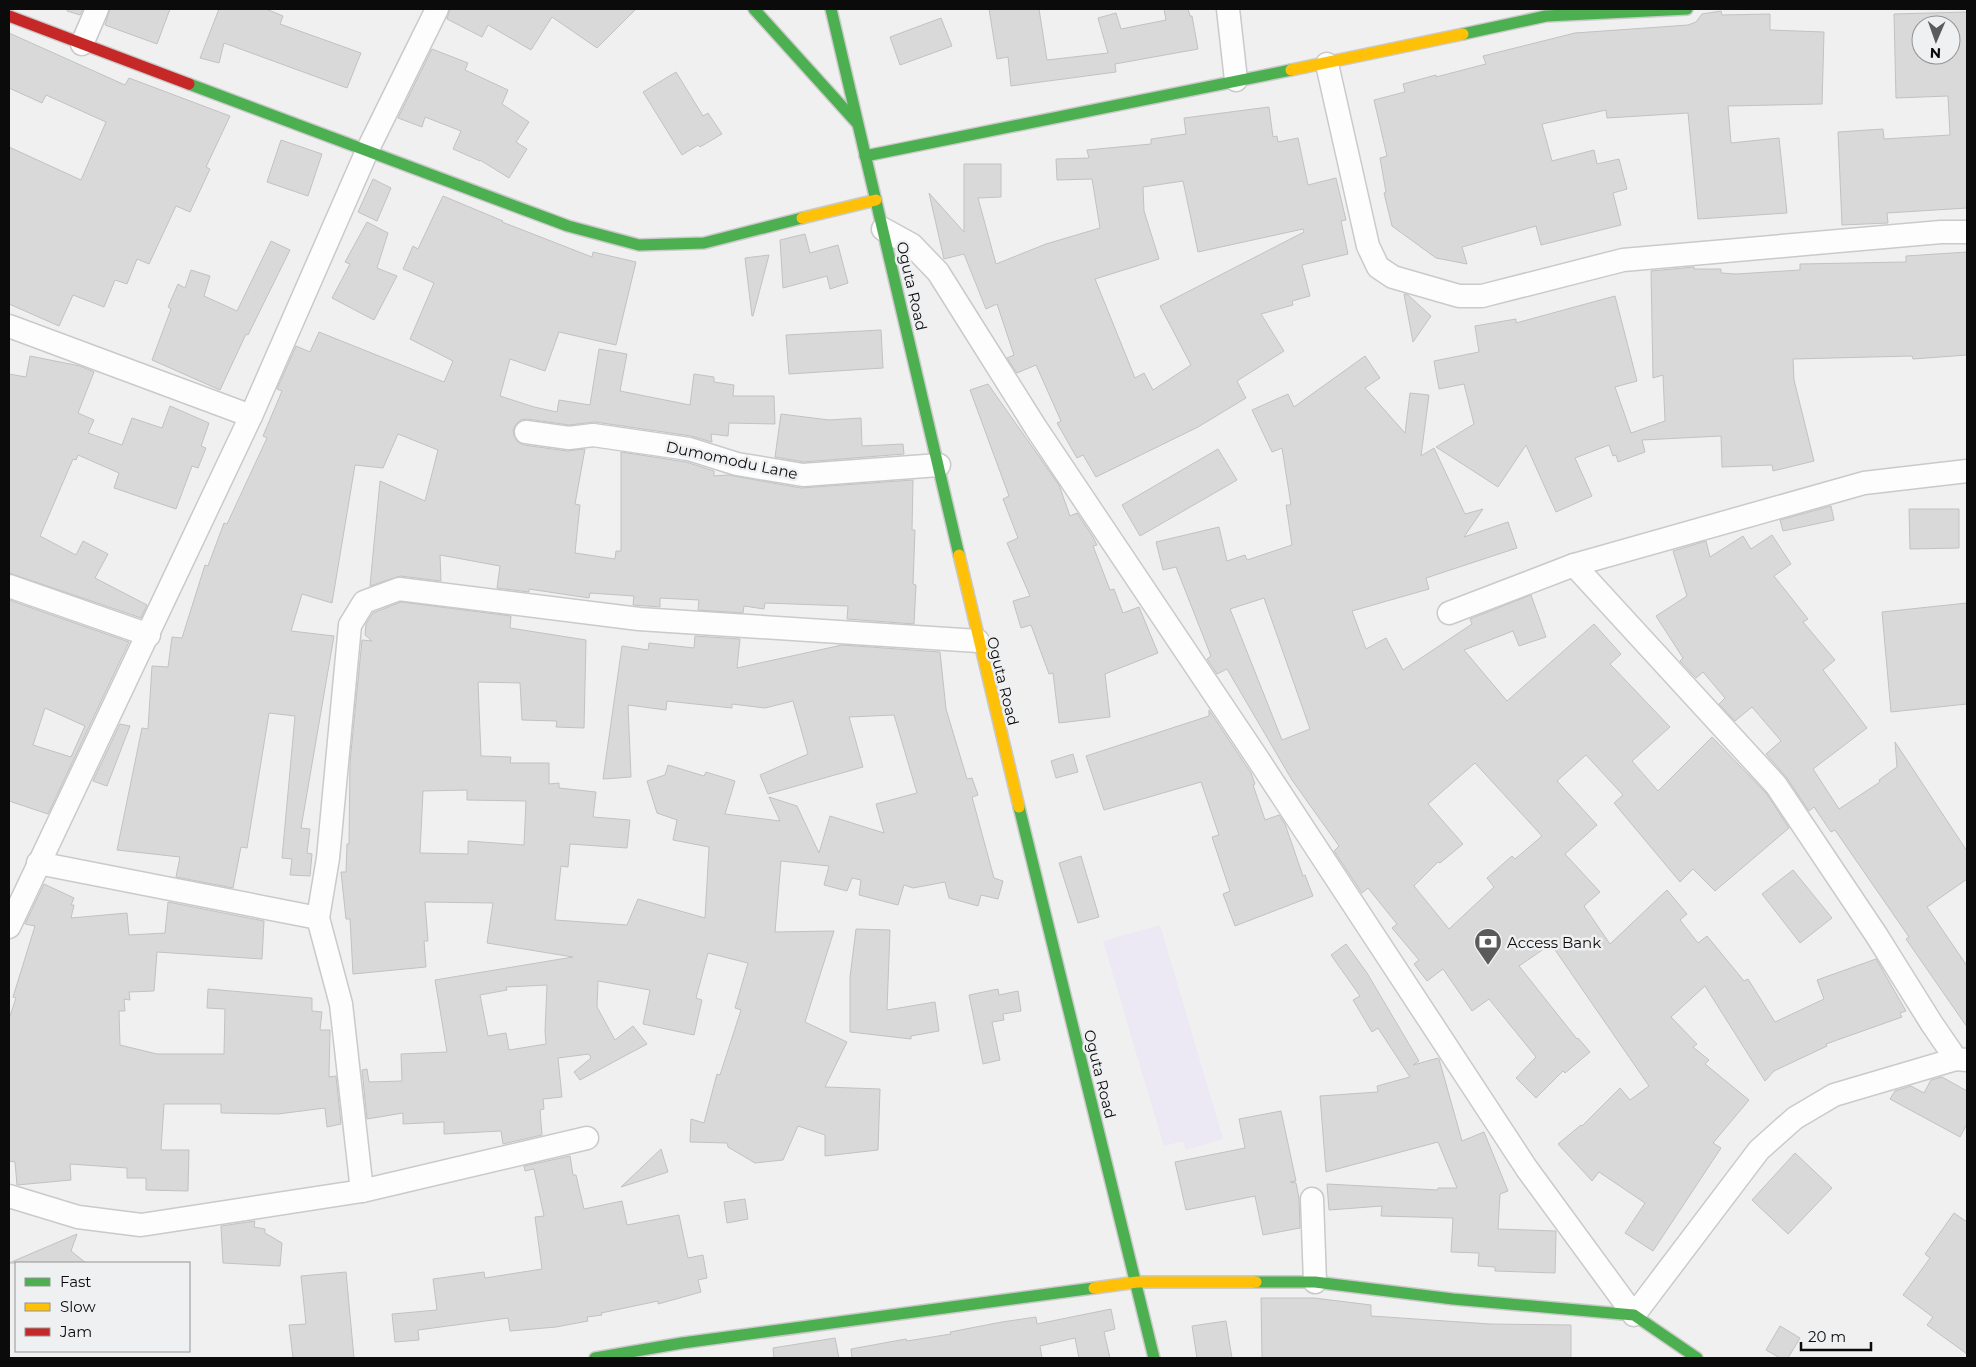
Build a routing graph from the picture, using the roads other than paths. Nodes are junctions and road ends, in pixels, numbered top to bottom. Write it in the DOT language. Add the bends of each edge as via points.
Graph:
graph roads {
  1 [pos="97,9"];
  2 [pos="437,9"];
  3 [pos="754,9"];
  4 [pos="831,9"];
  5 [pos="1228,9"];
  6 [pos="1687,9"];
  7 [pos="1545,12"];
  8 [pos="9,16"];
  9 [pos="82,44"];
  10 [pos="1327,64"];
  11 [pos="1236,80"];
  12 [pos="858,124"];
  13 [pos="367,151"];
  14 [pos="865,156"];
  15 [pos="876,200"];
  16 [pos="883,229"];
  17 [pos="1967,232"];
  18 [pos="9,326"];
  19 [pos="251,416"];
  20 [pos="526,432"];
  21 [pos="939,465"];
  22 [pos="1967,471"];
  23 [pos="1574,565"];
  24 [pos="9,586"];
  25 [pos="1449,613"];
  26 [pos="149,635"];
  27 [pos="978,641"];
  28 [pos="38,863"];
  29 [pos="318,918"];
  30 [pos="9,927"];
  31 [pos="1962,1060"];
  32 [pos="587,1138"];
  33 [pos="362,1190"];
  34 [pos="9,1196"];
  35 [pos="1312,1199"];
  36 [pos="1137,1282"];
  37 [pos="1315,1282"];
  38 [pos="1634,1315"];
  39 [pos="595,1358"];
  40 [pos="1154,1358"];
  41 [pos="1697,1358"];
  1 -- 9 [label="street"];
  2 -- 13 [label="street"];
  3 -- 12 [label="street"];
  4 -- 12 [label="street, Oguta Road"];
  5 -- 11 [label="street"];
  6 -- 7 [label="street"];
  7 -- 10 [label="street"];
  8 -- 9 [label="street"];
  9 -- 13 [label="street"];
  10 -- 11 [label="street"];
  10 -- 17 [label="street" via="1368,246 1378,267 1393,277 1458,296 1482,296 1623,260"];
  11 -- 14 [label="street"];
  12 -- 14 [label="street, Oguta Road"];
  13 -- 15 [label="street" via="568,226 639,245 704,243"];
  13 -- 19 [label="street"];
  14 -- 15 [label="street, Oguta Road"];
  15 -- 16 [label="street, Oguta Road"];
  16 -- 21 [label="street, Oguta Road"];
  16 -- 38 [label="street" via="912,245 938,272 1036,428 1527,1169"];
  18 -- 19 [label="street"];
  19 -- 26 [label="street"];
  20 -- 21 [label="street, Dumomodu Lane" via="569,438 593,435 670,446 737,464 803,475"];
  21 -- 27 [label="street, Oguta Road"];
  22 -- 23 [label="street" via="1864,482"];
  23 -- 25 [label="street"];
  23 -- 31 [label="street" via="1776,785 1932,1024"];
  24 -- 26 [label="street"];
  26 -- 28 [label="street"];
  27 -- 29 [label="street" via="638,619 399,589 364,602 350,625 328,858"];
  27 -- 36 [label="street, Oguta Road"];
  28 -- 29 [label="street"];
  28 -- 30 [label="street"];
  29 -- 33 [label="street" via="341,1004"];
  31 -- 38 [label="street" via="1834,1095 1795,1118 1759,1150"];
  32 -- 33 [label="street"];
  33 -- 34 [label="street" via="142,1226 78,1218"];
  35 -- 37 [label="street"];
  36 -- 37 [label="street"];
  36 -- 39 [label="street" via="682,1343"];
  36 -- 40 [label="street, Oguta Road"];
  37 -- 38 [label="street" via="1453,1299"];
  38 -- 41 [label="street"];
}
